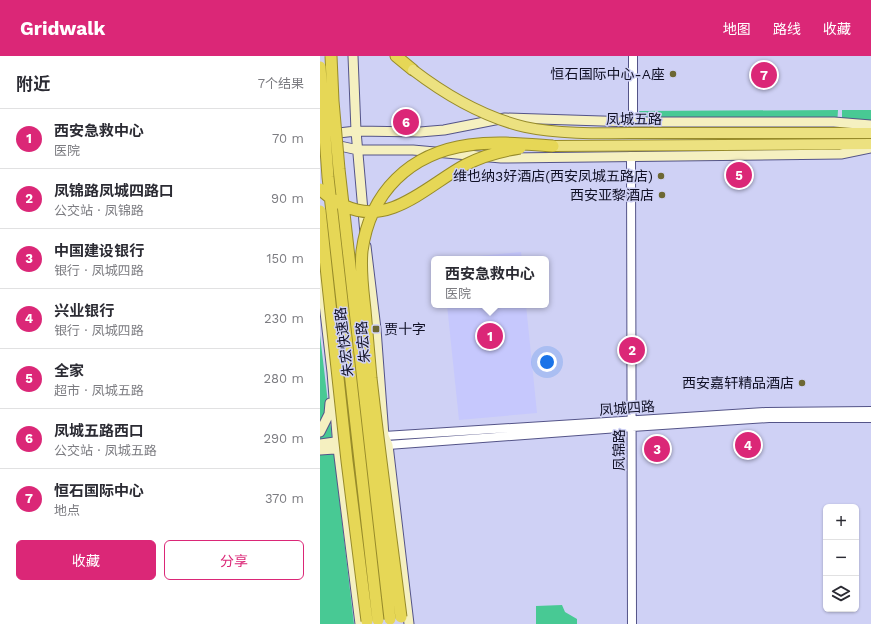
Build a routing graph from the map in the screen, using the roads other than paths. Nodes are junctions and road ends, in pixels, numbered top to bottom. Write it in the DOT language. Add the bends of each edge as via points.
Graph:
graph roads {
  1 [pos="331,56"];
  2 [pos="353,56"];
  3 [pos="396,56"];
  4 [pos="401,56"];
  5 [pos="633,56"];
  6 [pos="320,67"];
  7 [pos="413,70"];
  8 [pos="633,122"];
  9 [pos="871,125"];
  10 [pos="356,131"];
  11 [pos="871,133"];
  12 [pos="320,135"];
  13 [pos="320,141"];
  14 [pos="871,144"];
  15 [pos="553,146"];
  16 [pos="871,148"];
  17 [pos="358,150"];
  18 [pos="631,156"];
  19 [pos="320,188"];
  20 [pos="320,211"];
  21 [pos="320,269"];
  22 [pos="332,372"];
  23 [pos="871,411"];
  24 [pos="871,418"];
  25 [pos="632,424"];
  26 [pos="320,432"];
  27 [pos="386,441"];
  28 [pos="320,444"];
  29 [pos="338,445"];
  30 [pos="320,450"];
  31 [pos="399,622"];
  32 [pos="370,623"];
  33 [pos="632,624"];
  1 -- 31 [label="highway, 朱宏快速路, bridge" via="339,169"];
  2 -- 10 [label="main road, 朱宏路"];
  3 -- 7 [label="highway"];
  4 -- 7 [label="highway"];
  5 -- 8 [label="street"];
  6 -- 32 [label="highway, 朱宏快速路, bridge"];
  7 -- 11 [label="main road, 凤城五路, bridge" via="450,97 474,110 526,127 569,132 621,133"];
  8 -- 9 [label="main road" via="834,122"];
  8 -- 10 [label="main road" via="505,118 444,130"];
  10 -- 12 [label="main road"];
  10 -- 17 [label="main road, 朱宏路"];
  13 -- 17 [label="main road"];
  14 -- 15 [label="main road, 凤城五路"];
  15 -- 19 [label="highway, bridge" via="499,152 480,158 451,173 416,197 387,210 359,211 333,200"];
  15 -- 31 [label="highway, bridge" via="471,144 430,155 412,165 387,188 366,231 362,252 363,292"];
  16 -- 18 [label="main road" via="841,154"];
  17 -- 18 [label="main road" via="413,150 502,158"];
  17 -- 27 [label="main road, 朱宏路"];
  18 -- 25 [label="street, 凤锦路"];
  20 -- 32 [label="highway, bridge" via="346,461"];
  21 -- 22 [label="main road"];
  22 -- 26 [label="main road" via="329,414"];
  22 -- 29 [label="main road"];
  23 -- 25 [label="street, 凤城四路" via="766,412"];
  24 -- 25 [label="street, 凤城四路" via="769,418"];
  25 -- 27 [label="street, 凤城四路"];
  25 -- 33 [label="street, 凤锦路"];
  27 -- 29 [label="main road"];
  27 -- 31 [label="main road, 朱宏路"];
  28 -- 29 [label="main road"];
  29 -- 30 [label="main road"];
  29 -- 32 [label="main road"];
}
